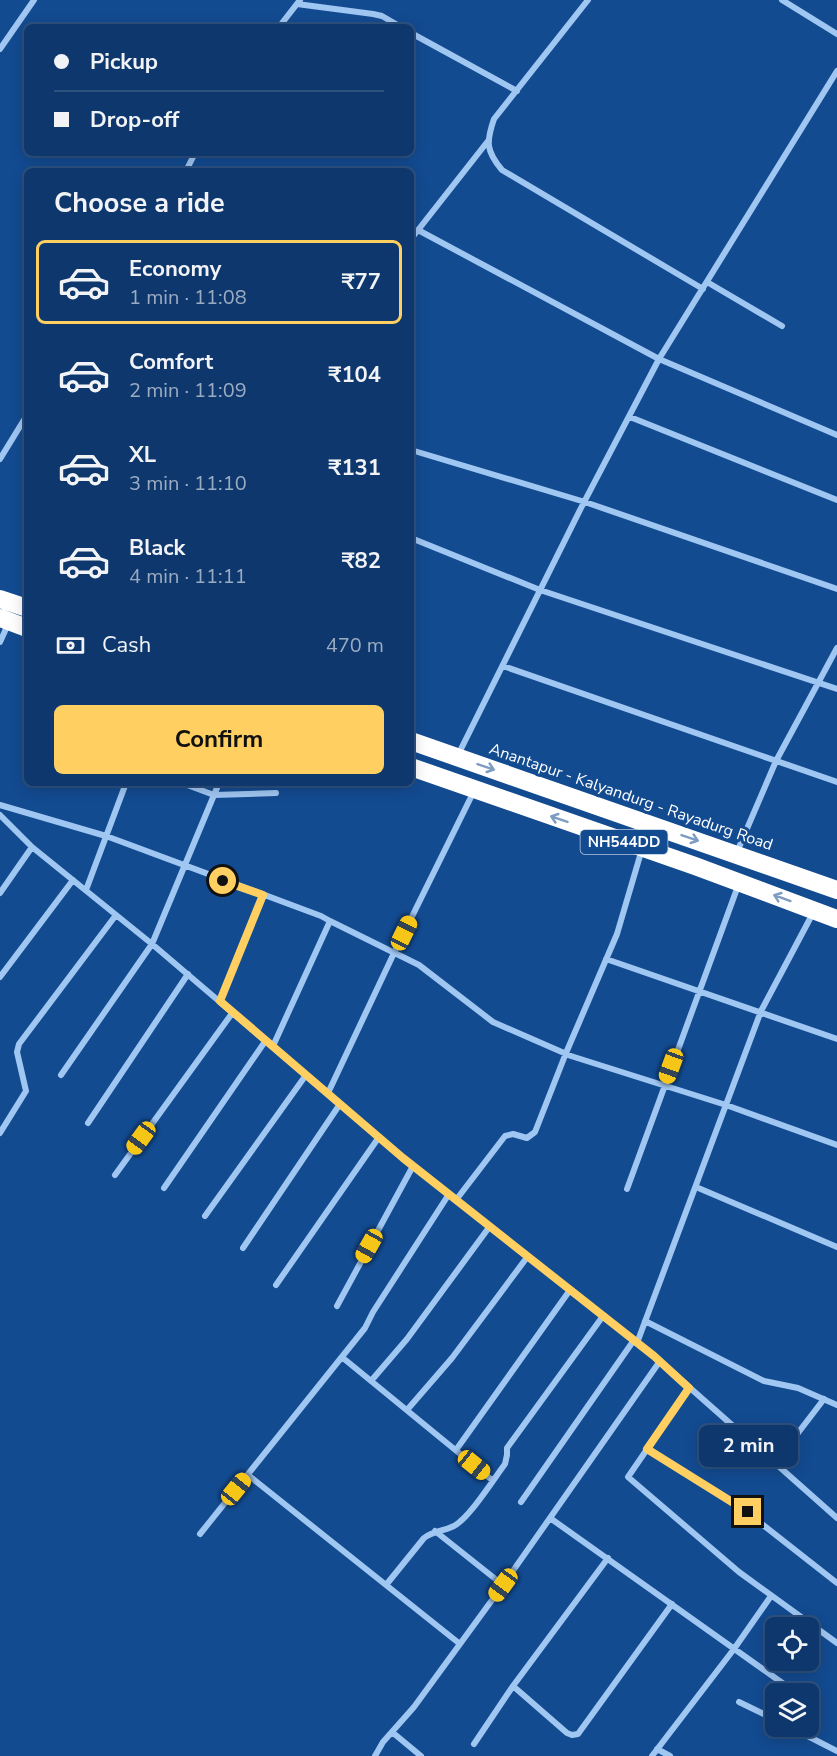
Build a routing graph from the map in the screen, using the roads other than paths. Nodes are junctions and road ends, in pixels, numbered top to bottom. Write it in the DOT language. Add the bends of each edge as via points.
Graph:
graph roads {
  1 [pos="34,0"];
  2 [pos="588,0"];
  3 [pos="784,0"];
  4 [pos="298,2"];
  5 [pos="281,24"];
  6 [pos="396,24"];
  7 [pos="837,34"];
  8 [pos="414,35"];
  9 [pos="0,49"];
  10 [pos="837,71"];
  11 [pos="517,91"];
  12 [pos="488,140"];
  13 [pos="418,231"];
  14 [pos="414,236"];
  15 [pos="707,282"];
  16 [pos="702,289"];
  17 [pos="782,326"];
  18 [pos="659,359"];
  19 [pos="630,417"];
  20 [pos="24,420"];
  21 [pos="837,435"];
  22 [pos="414,451"];
  23 [pos="0,459"];
  24 [pos="837,500"];
  25 [pos="585,502"];
  26 [pos="414,539"];
  27 [pos="837,589"];
  28 [pos="540,590"];
  29 [pos="0,599"];
  30 [pos="24,607"];
  31 [pos="5,620"];
  32 [pos="24,627"];
  33 [pos="0,642"];
  34 [pos="837,648"];
  35 [pos="503,666"];
  36 [pos="819,683"];
  37 [pos="837,689"];
  38 [pos="414,742"];
  39 [pos="457,757"];
  40 [pos="776,761"];
  41 [pos="414,768"];
  42 [pos="837,782"];
  43 [pos="125,786"];
  44 [pos="190,786"];
  45 [pos="218,786"];
  46 [pos="474,790"];
  47 [pos="276,793"];
  48 [pos="214,795"];
  49 [pos="0,805"];
  50 [pos="0,815"];
  51 [pos="106,836"];
  52 [pos="32,847"];
  53 [pos="642,848"];
  54 [pos="736,854"];
  55 [pos="184,867"];
  56 [pos="74,880"];
  57 [pos="739,882"];
  58 [pos="86,890"];
  59 [pos="837,890"];
  60 [pos="0,893"];
  61 [pos="263,895"];
  62 [pos="814,910"];
  63 [pos="116,915"];
  64 [pos="837,919"];
  65 [pos="330,921"];
  66 [pos="152,944"];
  67 [pos="394,953"];
  68 [pos="606,959"];
  69 [pos="188,974"];
  70 [pos="0,978"];
  71 [pos="698,990"];
  72 [pos="220,1001"];
  73 [pos="761,1011"];
  74 [pos="232,1012"];
  75 [pos="837,1039"];
  76 [pos="266,1040"];
  77 [pos="273,1046"];
  78 [pos="566,1053"];
  79 [pos="61,1075"];
  80 [pos="306,1075"];
  81 [pos="664,1086"];
  82 [pos="328,1093"];
  83 [pos="340,1104"];
  84 [pos="726,1105"];
  85 [pos="88,1123"];
  86 [pos="0,1133"];
  87 [pos="379,1137"];
  88 [pos="837,1145"];
  89 [pos="413,1166"];
  90 [pos="115,1174"];
  91 [pos="696,1187"];
  92 [pos="164,1188"];
  93 [pos="627,1189"];
  94 [pos="449,1194"];
  95 [pos="456,1200"];
  96 [pos="205,1216"];
  97 [pos="490,1226"];
  98 [pos="837,1247"];
  99 [pos="243,1248"];
  100 [pos="528,1256"];
  101 [pos="276,1285"];
  102 [pos="570,1290"];
  103 [pos="337,1306"];
  104 [pos="603,1316"];
  105 [pos="645,1321"];
  106 [pos="635,1342"];
  107 [pos="343,1358"];
  108 [pos="660,1361"];
  109 [pos="371,1381"];
  110 [pos="689,1388"];
  111 [pos="824,1399"];
  112 [pos="837,1405"];
  113 [pos="407,1410"];
  114 [pos="647,1449"];
  115 [pos="456,1450"];
  116 [pos="775,1463"];
  117 [pos="248,1475"];
  118 [pos="492,1480"];
  119 [pos="521,1502"];
  120 [pos="550,1518"];
  121 [pos="837,1518"];
  122 [pos="435,1531"];
  123 [pos="200,1534"];
  124 [pos="608,1558"];
  125 [pos="837,1583"];
  126 [pos="386,1585"];
  127 [pos="503,1585"];
  128 [pos="771,1596"];
  129 [pos="672,1604"];
  130 [pos="837,1643"];
  131 [pos="460,1644"];
  132 [pos="734,1649"];
  133 [pos="782,1683"];
  134 [pos="513,1686"];
  135 [pos="739,1702"];
  136 [pos="765,1715"];
  137 [pos="392,1732"];
  138 [pos="808,1737"];
  139 [pos="474,1744"];
  140 [pos="657,1749"];
  141 [pos="837,1751"];
  142 [pos="375,1756"];
  143 [pos="421,1756"];
  144 [pos="652,1756"];
  145 [pos="670,1756"];
  1 -- 9 [label="street"];
  2 -- 11 [label="street"];
  3 -- 7 [label="street"];
  4 -- 5 [label="street"];
  4 -- 6 [label="street" via="382,16"];
  8 -- 11 [label="street"];
  10 -- 15 [label="street"];
  11 -- 12 [label="street" via="494,120"];
  12 -- 13 [label="street"];
  12 -- 16 [label="street" via="493,159 502,170"];
  13 -- 14 [label="street"];
  13 -- 18 [label="street"];
  15 -- 16 [label="street"];
  15 -- 17 [label="street"];
  16 -- 18 [label="street"];
  18 -- 19 [label="street"];
  18 -- 21 [label="street"];
  19 -- 24 [label="street"];
  19 -- 25 [label="street"];
  20 -- 23 [label="street"];
  22 -- 25 [label="street"];
  25 -- 27 [label="street"];
  25 -- 28 [label="street"];
  26 -- 28 [label="street"];
  28 -- 35 [label="street"];
  28 -- 36 [label="street"];
  29 -- 30 [label="highway"];
  31 -- 32 [label="highway"];
  31 -- 33 [label="street"];
  34 -- 36 [label="street"];
  35 -- 39 [label="street"];
  35 -- 40 [label="street"];
  36 -- 37 [label="street"];
  36 -- 40 [label="street"];
  38 -- 39 [label="highway, Anantapur - Kalyandurg - Rayadurg Road / NH544DD"];
  39 -- 54 [label="highway, Anantapur - Kalyandurg - Rayadurg Road / NH544DD, one-way"];
  40 -- 42 [label="street"];
  40 -- 54 [label="street"];
  41 -- 46 [label="highway, NH544DD"];
  43 -- 51 [label="street"];
  44 -- 48 [label="street"];
  45 -- 48 [label="street"];
  53 -- 46 [label="highway, NH544DD, one-way"];
  46 -- 67 [label="street"];
  47 -- 48 [label="street"];
  48 -- 55 [label="street"];
  49 -- 51 [label="street"];
  50 -- 52 [label="street"];
  51 -- 55 [label="street"];
  51 -- 58 [label="street"];
  52 -- 56 [label="street"];
  52 -- 60 [label="street"];
  53 -- 57 [label="highway, NH544DD"];
  53 -- 68 [label="street"];
  54 -- 59 [label="highway, Anantapur - Kalyandurg - Rayadurg Road / NH544DD"];
  55 -- 61 [label="street"];
  55 -- 66 [label="street"];
  56 -- 58 [label="street"];
  56 -- 70 [label="street"];
  62 -- 57 [label="highway, NH544DD, one-way"];
  57 -- 71 [label="street"];
  58 -- 63 [label="street"];
  61 -- 65 [label="street"];
  61 -- 72 [label="street"];
  62 -- 64 [label="highway, NH544DD"];
  62 -- 73 [label="street"];
  63 -- 66 [label="street"];
  63 -- 86 [label="street" via="19,1044 17,1052 26,1091"];
  65 -- 67 [label="street"];
  65 -- 77 [label="street"];
  66 -- 69 [label="street"];
  66 -- 79 [label="street"];
  67 -- 78 [label="street" via="419,965 494,1022"];
  67 -- 82 [label="street"];
  68 -- 71 [label="street"];
  68 -- 78 [label="street"];
  69 -- 72 [label="street"];
  69 -- 85 [label="street"];
  71 -- 73 [label="street"];
  71 -- 81 [label="street"];
  72 -- 74 [label="street"];
  73 -- 75 [label="street"];
  73 -- 84 [label="street"];
  74 -- 76 [label="street"];
  74 -- 90 [label="street"];
  76 -- 77 [label="street"];
  76 -- 92 [label="street"];
  77 -- 80 [label="street"];
  78 -- 81 [label="street"];
  78 -- 95 [label="street" via="535,1132 527,1138 505,1136"];
  80 -- 82 [label="street"];
  80 -- 96 [label="street"];
  81 -- 84 [label="street"];
  81 -- 93 [label="street"];
  82 -- 83 [label="street"];
  83 -- 87 [label="street"];
  83 -- 99 [label="street"];
  84 -- 88 [label="street"];
  84 -- 91 [label="street"];
  87 -- 89 [label="street"];
  87 -- 101 [label="street"];
  89 -- 94 [label="street"];
  89 -- 103 [label="street"];
  91 -- 98 [label="street"];
  91 -- 105 [label="street"];
  94 -- 95 [label="street"];
  94 -- 107 [label="street"];
  95 -- 97 [label="street"];
  97 -- 100 [label="street"];
  97 -- 109 [label="street" via="408,1339"];
  100 -- 102 [label="street"];
  100 -- 113 [label="street" via="452,1358"];
  102 -- 104 [label="street"];
  102 -- 115 [label="street"];
  104 -- 106 [label="street"];
  104 -- 118 [label="street" via="507,1448 505,1464"];
  105 -- 106 [label="street"];
  105 -- 111 [label="street" via="764,1381 798,1388"];
  106 -- 108 [label="street"];
  106 -- 119 [label="street"];
  107 -- 109 [label="street"];
  107 -- 117 [label="street"];
  108 -- 110 [label="street"];
  108 -- 120 [label="street"];
  109 -- 113 [label="street"];
  110 -- 114 [label="street"];
  110 -- 116 [label="street"];
  111 -- 112 [label="street"];
  111 -- 116 [label="street"];
  113 -- 115 [label="street"];
  114 -- 125 [label="street" via="739,1506"];
  114 -- 128 [label="street" via="628,1477"];
  115 -- 118 [label="street"];
  116 -- 121 [label="street"];
  117 -- 123 [label="street"];
  117 -- 126 [label="street"];
  118 -- 122 [label="street" via="460,1521"];
  120 -- 124 [label="street"];
  120 -- 127 [label="street"];
  122 -- 126 [label="street" via="424,1538"];
  122 -- 127 [label="street"];
  124 -- 129 [label="street"];
  124 -- 134 [label="street"];
  126 -- 131 [label="street"];
  127 -- 131 [label="street"];
  128 -- 130 [label="street"];
  128 -- 132 [label="street"];
  129 -- 132 [label="street"];
  129 -- 134 [label="street" via="578,1734 567,1733"];
  131 -- 137 [label="street"];
  132 -- 133 [label="street"];
  132 -- 140 [label="street"];
  134 -- 139 [label="street"];
  135 -- 136 [label="street"];
  137 -- 142 [label="street"];
  137 -- 143 [label="street"];
  138 -- 141 [label="street"];
  140 -- 144 [label="street"];
  140 -- 145 [label="street"];
}
